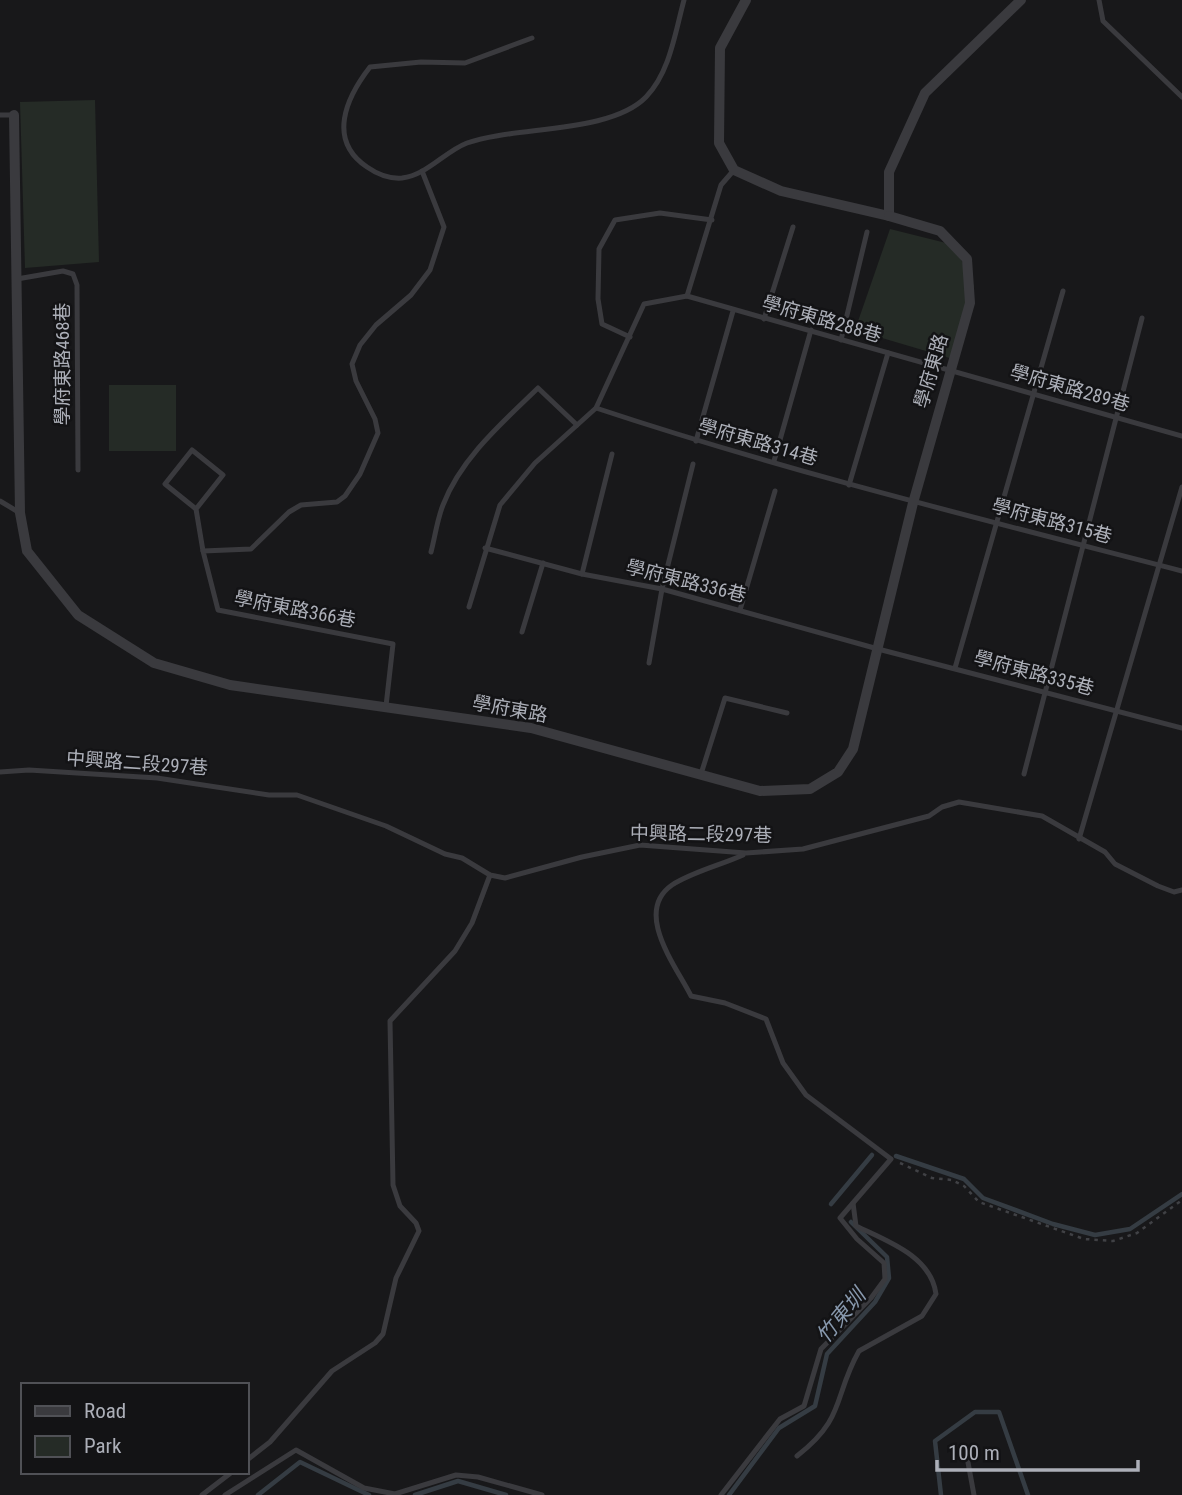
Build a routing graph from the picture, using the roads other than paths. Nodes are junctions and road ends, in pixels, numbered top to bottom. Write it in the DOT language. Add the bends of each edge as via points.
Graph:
graph roads {
  1 [pos="684,0"];
  2 [pos="746,0"];
  3 [pos="1021,0"];
  4 [pos="1099,0"];
  5 [pos="532,38"];
  6 [pos="1182,97"];
  7 [pos="0,115"];
  8 [pos="14,115"];
  9 [pos="734,170"];
  10 [pos="422,171"];
  11 [pos="889,216"];
  12 [pos="712,220"];
  13 [pos="793,227"];
  14 [pos="867,232"];
  15 [pos="17,279"];
  16 [pos="1063,291"];
  17 [pos="687,296"];
  18 [pos="733,310"];
  19 [pos="764,318"];
  20 [pos="1142,318"];
  21 [pos="811,330"];
  22 [pos="630,338"];
  23 [pos="841,340"];
  24 [pos="888,354"];
  25 [pos="949,370"];
  26 [pos="1034,395"];
  27 [pos="596,408"];
  28 [pos="1116,418"];
  29 [pos="577,425"];
  30 [pos="1182,436"];
  31 [pos="696,441"];
  32 [pos="612,454"];
  33 [pos="774,461"];
  34 [pos="693,464"];
  35 [pos="78,470"];
  36 [pos="849,485"];
  37 [pos="1182,487"];
  38 [pos="775,491"];
  39 [pos="0,501"];
  40 [pos="913,503"];
  41 [pos="196,509"];
  42 [pos="20,513"];
  43 [pos="997,523"];
  44 [pos="1084,546"];
  45 [pos="485,548"];
  46 [pos="203,551"];
  47 [pos="431,552"];
  48 [pos="543,563"];
  49 [pos="1159,565"];
  50 [pos="1182,571"];
  51 [pos="582,574"];
  52 [pos="662,589"];
  53 [pos="469,607"];
  54 [pos="740,610"];
  55 [pos="522,632"];
  56 [pos="878,649"];
  57 [pos="649,663"];
  58 [pos="955,668"];
  59 [pos="1046,693"];
  60 [pos="386,707"];
  61 [pos="1116,711"];
  62 [pos="787,713"];
  63 [pos="1182,728"];
  64 [pos="0,772"];
  65 [pos="701,774"];
  66 [pos="1024,774"];
  67 [pos="1079,839"];
  68 [pos="746,853"];
  69 [pos="489,875"];
  70 [pos="1182,890"];
  71 [pos="853,1203"];
  72 [pos="797,1456"];
  73 [pos="967,1457"];
  74 [pos="248,1459"];
  75 [pos="229,1474"];
  76 [pos="202,1495"];
  77 [pos="225,1495"];
  78 [pos="542,1495"];
  79 [pos="721,1495"];
  80 [pos="974,1495"];
  1 -- 10 [label="lane" via="666,68 645,98 596,120 467,143"];
  2 -- 9 [label="street" via="720,48 719,143"];
  3 -- 11 [label="street" via="925,93 890,172"];
  4 -- 6 [label="lane" via="1103,21"];
  5 -- 10 [label="lane" via="465,63 370,67 345,110 344,141 351,153 379,175 402,178"];
  7 -- 8 [label="lane"];
  8 -- 15 [label="street, 學府東路"];
  9 -- 11 [label="street, 學府東路" via="781,191"];
  9 -- 12 [label="lane" via="721,185"];
  10 -- 46 [label="lane" via="444,227 430,270 411,295 376,325 352,364 378,433 360,474 337,502 301,505 251,549"];
  11 -- 25 [label="street, 學府東路" via="940,231 967,260 970,303"];
  12 -- 17 [label="lane"];
  12 -- 22 [label="lane" via="660,213 615,220 599,248 598,299 602,324"];
  13 -- 19 [label="lane"];
  14 -- 23 [label="lane"];
  15 -- 35 [label="lane, 學府東路468巷" via="63,271 73,274 77,285"];
  15 -- 42 [label="street, 學府東路"];
  16 -- 26 [label="lane"];
  17 -- 18 [label="lane, 學府東路288巷"];
  17 -- 22 [label="lane" via="644,304"];
  18 -- 19 [label="lane, 學府東路288巷"];
  18 -- 31 [label="lane"];
  19 -- 21 [label="lane, 學府東路288巷"];
  20 -- 28 [label="lane"];
  21 -- 23 [label="lane, 學府東路288巷"];
  21 -- 33 [label="lane"];
  22 -- 27 [label="lane"];
  23 -- 24 [label="lane, 學府東路288巷"];
  24 -- 25 [label="lane, 學府東路288巷"];
  24 -- 36 [label="lane"];
  25 -- 26 [label="lane, 學府東路289巷"];
  25 -- 40 [label="street, 學府東路"];
  26 -- 28 [label="lane, 學府東路289巷"];
  26 -- 43 [label="lane"];
  27 -- 29 [label="lane"];
  27 -- 31 [label="lane, 學府東路314巷"];
  28 -- 30 [label="lane, 學府東路289巷"];
  28 -- 44 [label="lane"];
  29 -- 45 [label="lane" via="535,463 500,505"];
  29 -- 47 [label="lane" via="538,388 463,468 443,505"];
  31 -- 33 [label="lane, 學府東路314巷"];
  32 -- 51 [label="lane"];
  33 -- 36 [label="lane, 學府東路314巷"];
  34 -- 52 [label="lane"];
  36 -- 40 [label="lane, 學府東路314巷"];
  37 -- 49 [label="lane"];
  38 -- 54 [label="lane"];
  39 -- 42 [label="lane"];
  40 -- 43 [label="lane, 學府東路315巷"];
  40 -- 56 [label="street, 學府東路"];
  41 -- 41 [label="lane" via="223,475 192,450 165,484"];
  41 -- 46 [label="lane"];
  42 -- 60 [label="street, 學府東路" via="27,551 78,615 154,663 230,685"];
  43 -- 44 [label="lane, 學府東路315巷"];
  43 -- 58 [label="lane"];
  44 -- 49 [label="lane, 學府東路315巷"];
  44 -- 59 [label="lane"];
  45 -- 48 [label="lane, 學府東路336巷"];
  45 -- 53 [label="lane"];
  46 -- 60 [label="lane, 學府東路366巷" via="218,610 393,644"];
  48 -- 51 [label="lane, 學府東路336巷"];
  48 -- 55 [label="lane"];
  49 -- 50 [label="lane, 學府東路315巷"];
  49 -- 61 [label="lane"];
  51 -- 52 [label="lane, 學府東路336巷"];
  52 -- 54 [label="lane, 學府東路336巷"];
  52 -- 57 [label="lane"];
  54 -- 56 [label="lane, 學府東路336巷"];
  56 -- 58 [label="lane, 學府東路335巷"];
  56 -- 65 [label="street, 學府東路" via="853,749 838,772 810,789 760,791"];
  58 -- 59 [label="lane, 學府東路335巷"];
  59 -- 61 [label="lane, 學府東路335巷"];
  59 -- 66 [label="lane"];
  60 -- 65 [label="street, 學府東路" via="531,728"];
  61 -- 63 [label="lane, 學府東路335巷"];
  61 -- 67 [label="lane"];
  62 -- 65 [label="lane" via="724,698"];
  64 -- 69 [label="lane, 中興路二段297巷" via="157,778 298,795 463,858"];
  67 -- 68 [label="lane, 中興路二段297巷" via="1042,816 959,802 929,817 837,841"];
  67 -- 70 [label="lane, 中興路二段297巷" via="1158,886"];
  68 -- 69 [label="lane, 中興路二段297巷" via="640,845 505,878"];
  68 -- 71 [label="lane" via="673,884 654,911 658,930 691,996 765,1019 783,1063 806,1095 891,1159"];
  69 -- 74 [label="lane" via="472,923 455,951 390,1021 393,1185 400,1206 419,1231 396,1278 383,1335 332,1371 270,1442"];
  71 -- 72 [label="lane" via="856,1226 911,1253 934,1282 936,1294 922,1316 859,1351 838,1411 819,1438"];
  71 -- 79 [label="lane" via="840,1218 884,1263 884,1279 821,1349 804,1406 779,1419"];
  73 -- 80 [label="lane"];
  75 -- 76 [label="lane"];
  77 -- 78 [label="lane" via="296,1450 364,1488 395,1494 456,1475"];
}
